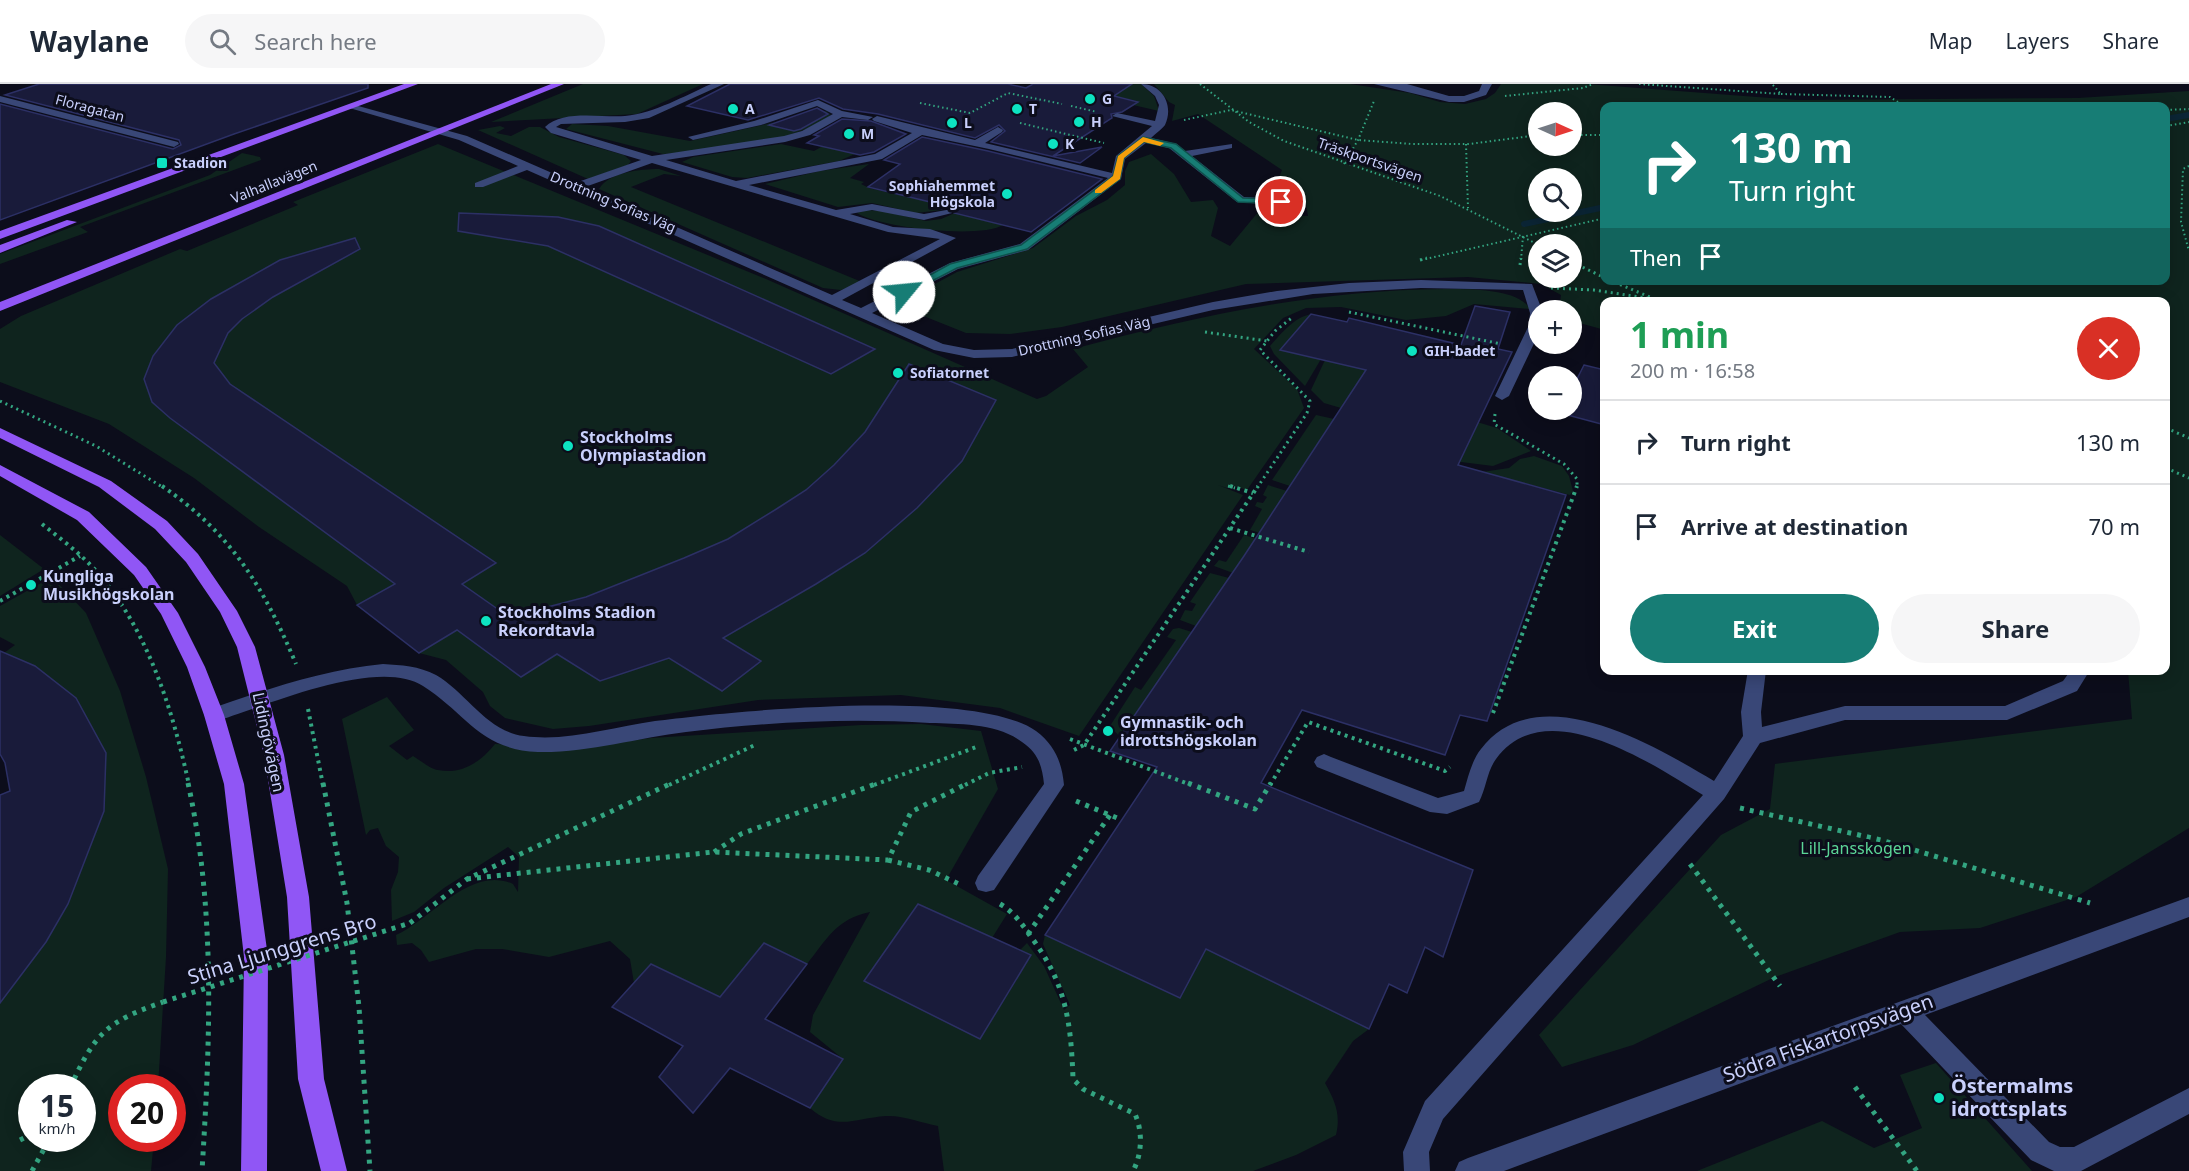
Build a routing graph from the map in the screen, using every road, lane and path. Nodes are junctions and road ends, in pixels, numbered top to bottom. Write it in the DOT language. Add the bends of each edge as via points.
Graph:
graph roads {
  1 [pos="413,84"];
  2 [pos="559,84"];
  3 [pos="718,84"];
  4 [pos="1146,84"];
  5 [pos="1200,84"];
  6 [pos="1593,84"];
  7 [pos="1639,84"];
  8 [pos="1772,84"];
  9 [pos="1378,88"];
  10 [pos="1485,88"];
  11 [pos="1781,94"];
  12 [pos="0,99"];
  13 [pos="1898,102"];
  14 [pos="921,103"];
  15 [pos="1062,104"];
  16 [pos="351,107"];
  17 [pos="2189,109"];
  18 [pos="1231,110"];
  19 [pos="2170,110"];
  20 [pos="970,112"];
  21 [pos="840,114"];
  22 [pos="981,115"];
  23 [pos="1117,116"];
  24 [pos="1012,121"];
  25 [pos="2189,122"];
  26 [pos="1160,125"];
  27 [pos="2170,125"];
  28 [pos="443,130"];
  29 [pos="920,132"];
  30 [pos="1582,135"];
  31 [pos="1600,135"];
  32 [pos="1528,136"];
  33 [pos="693,137"];
  34 [pos="1143,140"];
  35 [pos="1358,140"];
  36 [pos="174,144"];
  37 [pos="1466,144"];
  38 [pos="985,146"];
  39 [pos="1228,146"];
  40 [pos="236,149"];
  41 [pos="1183,154"];
  42 [pos="653,159"];
  43 [pos="1343,165"];
  44 [pos="528,166"];
  45 [pos="2189,166"];
  46 [pos="1117,177"];
  47 [pos="735,184"];
  48 [pos="479,185"];
  49 [pos="578,186"];
  50 [pos="1281,202"];
  51 [pos="1468,208"];
  52 [pos="948,211"];
  53 [pos="835,213"];
  54 [pos="1600,219"];
  55 [pos="3,231"];
  56 [pos="1523,236"];
  57 [pos="1528,239"];
  58 [pos="0,249"];
  59 [pos="2189,251"];
  60 [pos="1411,262"];
  61 [pos="1582,267"];
  62 [pos="1600,276"];
  63 [pos="1621,285"];
  64 [pos="1528,287"];
  65 [pos="1528,288"];
  66 [pos="1550,288"];
  67 [pos="1636,297"];
  68 [pos="1650,297"];
  69 [pos="834,299"];
  70 [pos="0,307"];
  71 [pos="1342,311"];
  72 [pos="864,312"];
  73 [pos="1297,314"];
  74 [pos="1243,337"];
  75 [pos="1267,341"];
  76 [pos="1525,350"];
  77 [pos="1502,396"];
  78 [pos="1493,420"];
  79 [pos="2170,430"];
  80 [pos="0,432"];
  81 [pos="2189,438"];
  82 [pos="0,470"];
  83 [pos="2170,470"];
  84 [pos="2189,478"];
  85 [pos="1228,486"];
  86 [pos="1253,493"];
  87 [pos="34,519"];
  88 [pos="1230,528"];
  89 [pos="1309,552"];
  90 [pos="80,555"];
  91 [pos="0,601"];
  92 [pos="1756,675"];
  93 [pos="2078,675"];
  94 [pos="261,699"];
  95 [pos="214,715"];
  96 [pos="802,716"];
  97 [pos="1028,735"];
  98 [pos="1753,737"];
  99 [pos="1084,745"];
  100 [pos="1489,753"];
  101 [pos="1051,762"];
  102 [pos="1324,762"];
  103 [pos="1424,762"];
  104 [pos="1713,797"];
  105 [pos="1090,807"];
  106 [pos="1110,815"];
  107 [pos="1122,820"];
  108 [pos="1674,841"];
  109 [pos="713,852"];
  110 [pos="467,879"];
  111 [pos="986,883"];
  112 [pos="2090,903"];
  113 [pos="2189,908"];
  114 [pos="1780,986"];
  115 [pos="1904,1010"];
  116 [pos="76,1074"];
  117 [pos="1855,1088"];
  118 [pos="2189,1100"];
  119 [pos="42,1152"];
  120 [pos="32,1171"];
  121 [pos="202,1171"];
  122 [pos="254,1171"];
  123 [pos="334,1171"];
  124 [pos="1133,1171"];
  125 [pos="1418,1171"];
  126 [pos="1468,1171"];
  127 [pos="1917,1171"];
  1 -- 16 [label="main road"];
  2 -- 28 [label="main road, Valhallavägen"];
  3 -- 42 [label="street" via="649,115 559,121 550,128"];
  4 -- 26 [label="street" via="1154,89 1164,108"];
  5 -- 18 [label="path, Träskportsvägen"];
  6 -- 10 [label="path" via="1500,96"];
  7 -- 11 [label="path"];
  8 -- 11 [label="path"];
  9 -- 10 [label="street" via="1417,90 1448,99 1474,97"];
  9 -- 35 [label="path"];
  11 -- 13 [label="path" via="1890,96"];
  12 -- 36 [label="street, Floragatan"];
  14 -- 20 [label="path"];
  15 -- 20 [label="path" via="1008,93"];
  16 -- 28 [label="street, Drottning Sofias Väg"];
  16 -- 40 [label="main road"];
  17 -- 19 [label="path"];
  18 -- 26 [label="path"];
  18 -- 35 [label="path"];
  18 -- 43 [label="path, Träskportsvägen" via="1267,133"];
  20 -- 22 [label="path"];
  21 -- 29 [label="street" via="872,118"];
  21 -- 33 [label="street" via="818,103 756,123"];
  21 -- 42 [label="street" via="785,140"];
  23 -- 26 [label="street"];
  24 -- 34 [label="path" via="1100,142"];
  24 -- 38 [label="street"];
  25 -- 27 [label="path"];
  26 -- 34 [label="street"];
  28 -- 44 [label="street, Drottning Sofias Väg"];
  28 -- 70 [label="main road, Valhallavägen"];
  29 -- 38 [label="street"];
  29 -- 47 [label="street" via="878,157"];
  30 -- 31 [label="path"];
  32 -- 35 [label="path" via="1469,144"];
  34 -- 41 [label="street" via="1173,146"];
  34 -- 46 [label="street" via="1120,158"];
  35 -- 43 [label="path"];
  37 -- 51 [label="path"];
  38 -- 46 [label="street"];
  39 -- 41 [label="street"];
  40 -- 55 [label="main road"];
  40 -- 58 [label="main road" via="183,181"];
  41 -- 50 [label="street" via="1241,200"];
  42 -- 47 [label="street"];
  42 -- 49 [label="street"];
  43 -- 51 [label="path, Träskportsvägen" via="1406,183"];
  44 -- 48 [label="street"];
  44 -- 49 [label="street, Drottning Sofias Väg"];
  45 -- 59 [label="path" via="2183,169 2181,222"];
  46 -- 72 [label="street" via="1024,247 954,266"];
  47 -- 53 [label="street"];
  49 -- 69 [label="street, Drottning Sofias Väg"];
  51 -- 56 [label="path, Träskportsvägen"];
  52 -- 53 [label="street" via="924,217 872,207"];
  53 -- 69 [label="street" via="892,230 930,232 950,238"];
  54 -- 56 [label="path"];
  56 -- 57 [label="path, Träskportsvägen"];
  56 -- 60 [label="path"];
  56 -- 64 [label="path" via="1519,260"];
  61 -- 62 [label="path"];
  63 -- 68 [label="path"];
  64 -- 72 [label="street, Drottning Sofias Väg" via="1418,285 1306,291 1232,302 1012,353 974,354 939,347"];
  65 -- 76 [label="street" via="1536,325"];
  66 -- 67 [label="path"];
  69 -- 72 [label="street, Drottning Sofias Väg"];
  71 -- 76 [label="path"];
  73 -- 75 [label="path"];
  74 -- 75 [label="path"];
  75 -- 86 [label="path" via="1260,350 1310,401 1307,413"];
  76 -- 77 [label="street"];
  78 -- 100 [label="path" via="1513,437 1564,464 1577,479 1577,492 1480,746"];
  79 -- 81 [label="path"];
  80 -- 94 [label="main road, Lidingövägen" via="105,484 161,525 192,558 228,611 246,647"];
  82 -- 95 [label="main road" via="83,516 140,571 169,613"];
  83 -- 84 [label="path"];
  85 -- 86 [label="path"];
  86 -- 88 [label="path"];
  87 -- 90 [label="path"];
  88 -- 89 [label="path"];
  88 -- 99 [label="path"];
  90 -- 91 [label="path"];
  90 -- 121 [label="path" via="103,578 149,654 176,730 198,815 209,927"];
  92 -- 98 [label="street" via="1751,712"];
  93 -- 98 [label="street" via="2070,686 2007,712 1845,713"];
  94 -- 95 [label="street"];
  94 -- 96 [label="street" via="359,670 398,671 427,678 496,734 523,744"];
  94 -- 123 [label="main road, Lidingövägen" via="298,897 311,1079"];
  95 -- 122 [label="main road" via="234,784 256,957"];
  96 -- 97 [label="street" via="893,713 985,720"];
  96 -- 110 [label="path, Stina Ljunggrens Bro" via="777,735"];
  97 -- 101 [label="street"];
  97 -- 109 [label="path" via="969,748 741,834"];
  98 -- 104 [label="street"];
  99 -- 101 [label="path"];
  99 -- 103 [label="path" via="1255,809 1308,722"];
  100 -- 102 [label="street" via="1472,796 1447,806 1437,806"];
  100 -- 104 [label="street" via="1524,727 1559,722 1578,724 1612,737"];
  101 -- 109 [label="path" via="989,773 911,812 888,860"];
  101 -- 111 [label="street" via="1054,785"];
  104 -- 108 [label="street"];
  104 -- 112 [label="path" via="1881,840"];
  105 -- 106 [label="path"];
  106 -- 107 [label="path"];
  106 -- 124 [label="path" via="1029,936 1049,960 1065,999 1073,1079 1083,1089 1135,1114 1140,1123 1140,1157"];
  108 -- 114 [label="path"];
  108 -- 125 [label="street" via="1434,1110 1416,1152"];
  109 -- 110 [label="path"];
  110 -- 116 [label="path, Stina Ljunggrens Bro, bridge" via="410,922 131,1014 107,1028 87,1050"];
  113 -- 115 [label="street, Södra Fiskartorpsvägen"];
  115 -- 118 [label="street" via="2040,1151 2059,1160 2076,1160"];
  115 -- 126 [label="street, Södra Fiskartorpsvägen"];
  117 -- 127 [label="path"];
  119 -- 120 [label="path"];
}
